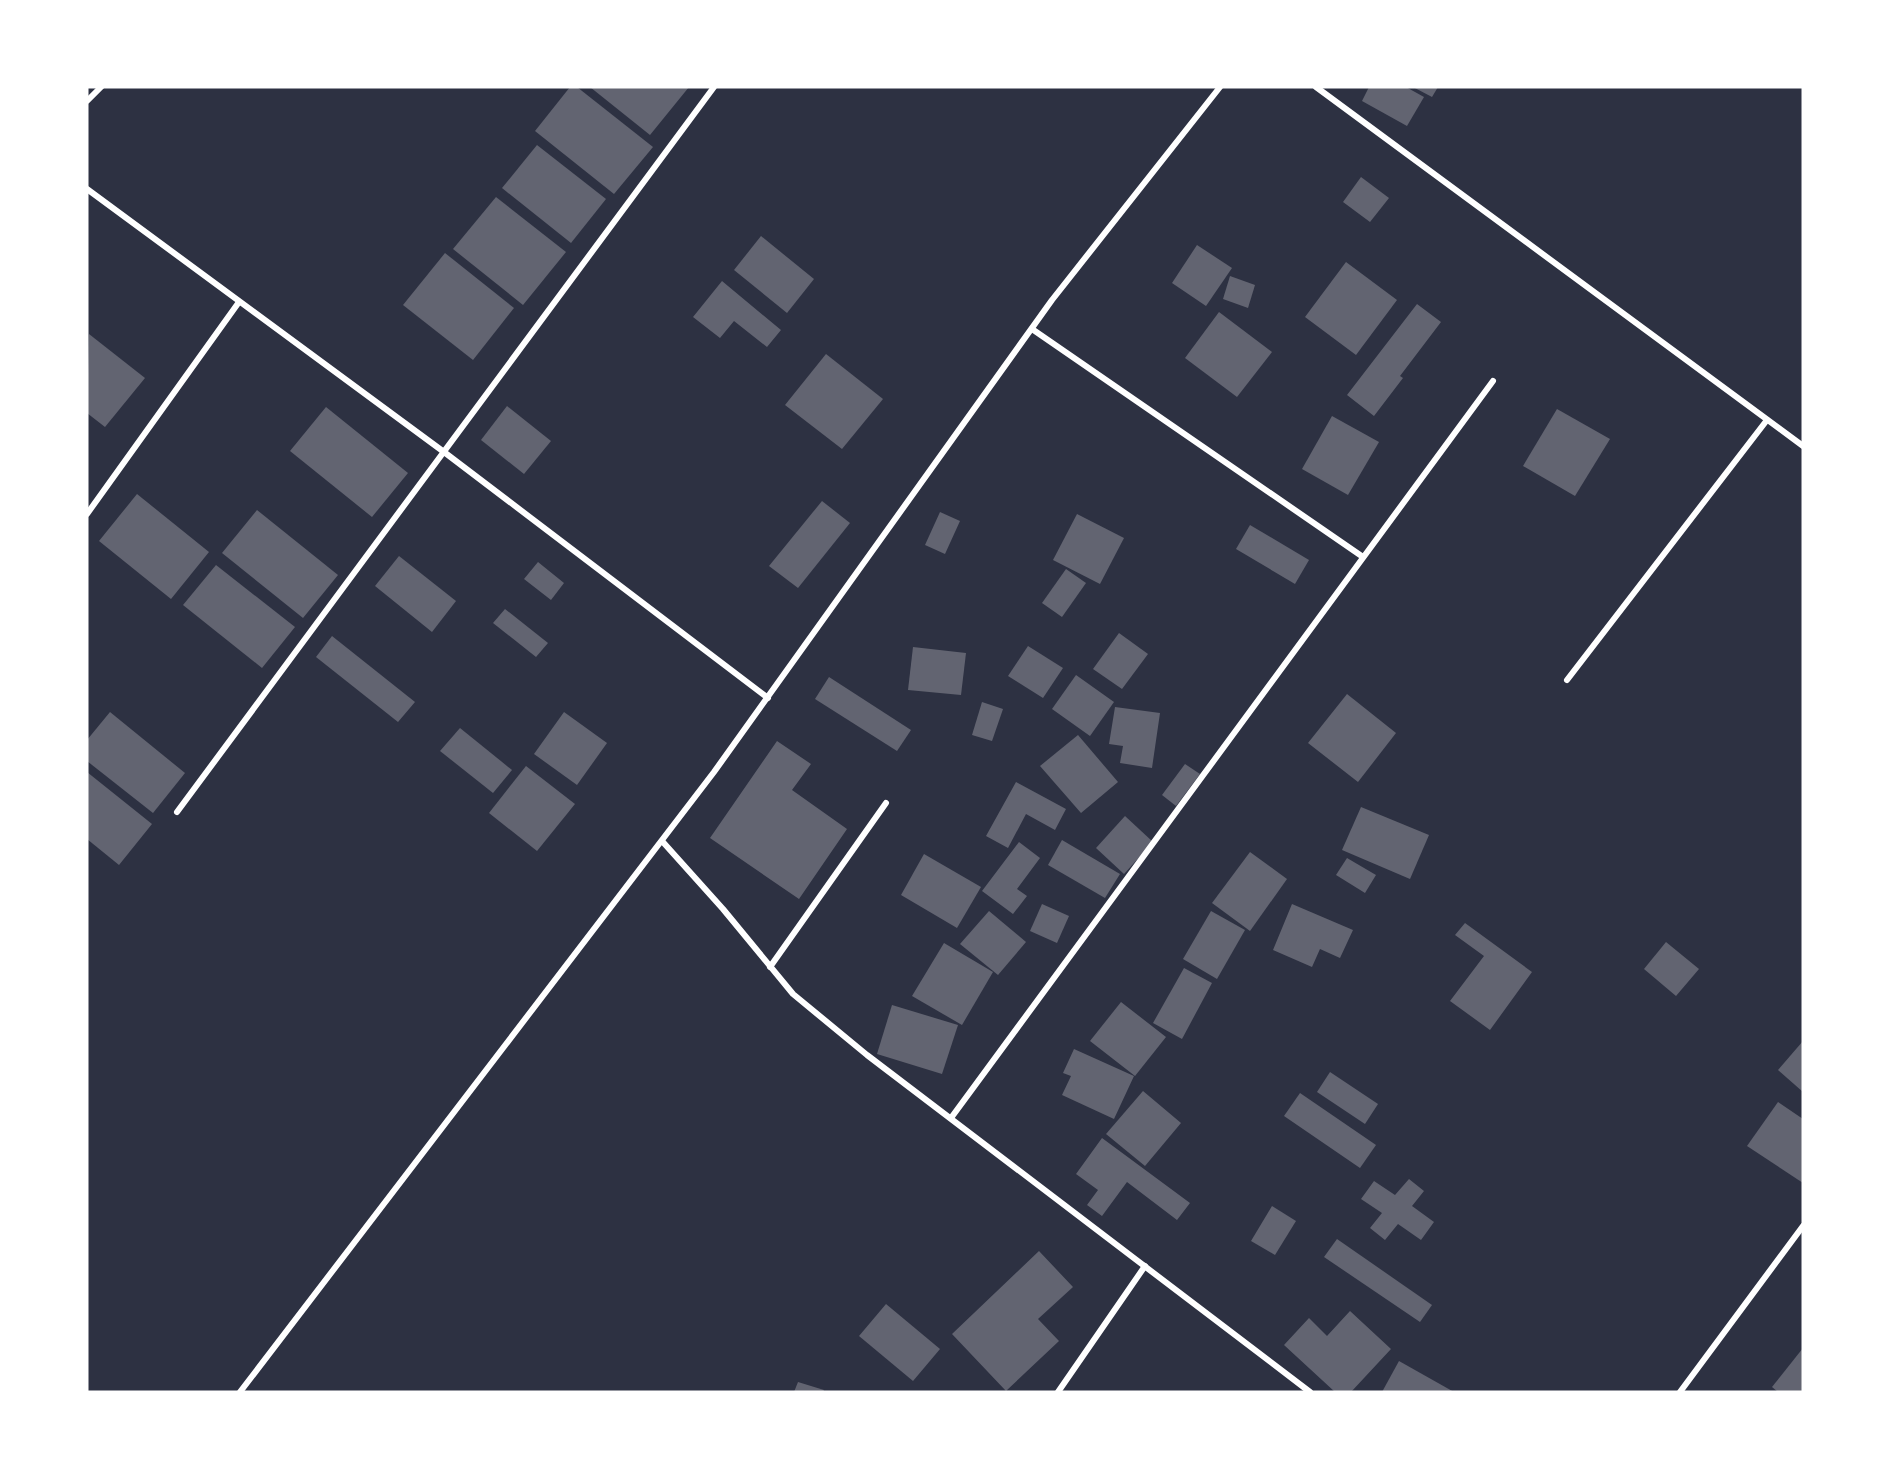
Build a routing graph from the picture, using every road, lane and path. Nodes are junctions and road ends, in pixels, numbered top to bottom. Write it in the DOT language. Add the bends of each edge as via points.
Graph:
graph roads {
  1 [pos="101,87"];
  2 [pos="714,87"];
  3 [pos="1220,87"];
  4 [pos="1316,87"];
  5 [pos="87,101"];
  6 [pos="87,189"];
  7 [pos="239,302"];
  8 [pos="1032,329"];
  9 [pos="1493,381"];
  10 [pos="1767,420"];
  11 [pos="1803,446"];
  12 [pos="444,452"];
  13 [pos="87,514"];
  14 [pos="1364,557"];
  15 [pos="1568,680"];
  16 [pos="768,698"];
  17 [pos="886,803"];
  18 [pos="177,812"];
  19 [pos="662,841"];
  20 [pos="770,967"];
  21 [pos="951,1118"];
  22 [pos="1803,1226"];
  23 [pos="1145,1266"];
  24 [pos="240,1392"];
  25 [pos="1058,1392"];
  26 [pos="1310,1392"];
  27 [pos="1680,1392"];
  1 -- 5 [label="street"];
  2 -- 12 [label="street"];
  3 -- 8 [label="street"];
  4 -- 10 [label="street"];
  6 -- 7 [label="street"];
  7 -- 12 [label="street"];
  7 -- 13 [label="street"];
  8 -- 14 [label="street"];
  8 -- 16 [label="street"];
  9 -- 14 [label="street"];
  10 -- 11 [label="street"];
  10 -- 15 [label="street"];
  12 -- 16 [label="street"];
  12 -- 18 [label="street"];
  14 -- 21 [label="street"];
  16 -- 19 [label="street"];
  17 -- 20 [label="street"];
  19 -- 20 [label="street"];
  19 -- 24 [label="street"];
  20 -- 21 [label="street" via="793,994"];
  21 -- 23 [label="street"];
  22 -- 27 [label="street"];
  23 -- 25 [label="street"];
  23 -- 26 [label="street"];
}
